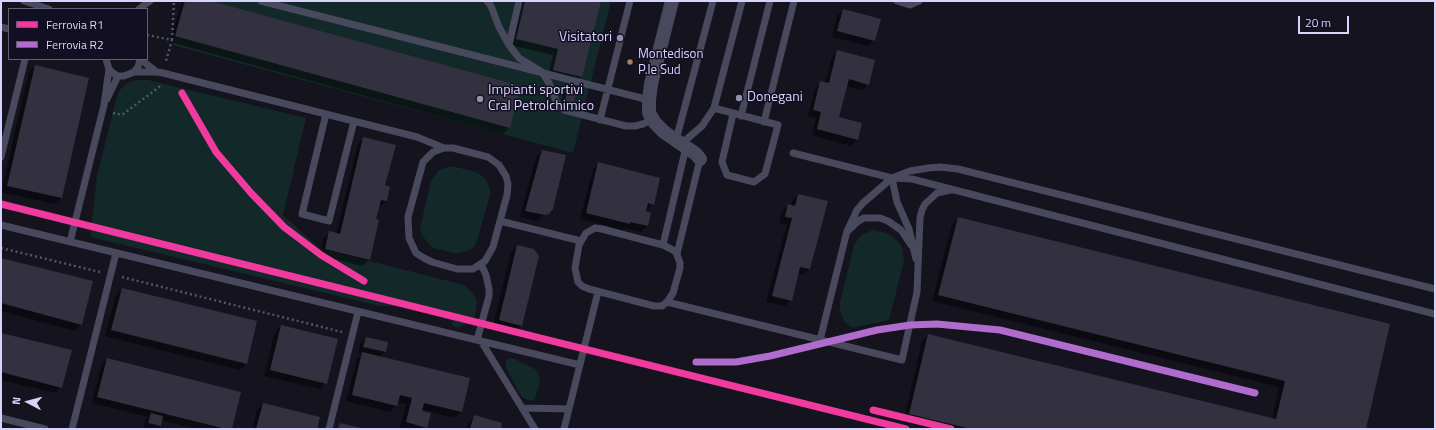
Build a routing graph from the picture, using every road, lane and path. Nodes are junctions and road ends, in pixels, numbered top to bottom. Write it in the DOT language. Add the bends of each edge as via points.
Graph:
graph roads {
  1 [pos="24,1"];
  2 [pos="150,1"];
  3 [pos="174,1"];
  4 [pos="262,1"];
  5 [pos="487,1"];
  6 [pos="519,1"];
  7 [pos="630,1"];
  8 [pos="672,1"];
  9 [pos="713,1"];
  10 [pos="742,1"];
  11 [pos="770,1"];
  12 [pos="794,1"];
  13 [pos="897,1"];
  14 [pos="919,1"];
  15 [pos="38,7"];
  16 [pos="140,8"];
  17 [pos="172,40"];
  18 [pos="509,45"];
  19 [pos="25,60"];
  20 [pos="106,60"];
  21 [pos="140,60"];
  22 [pos="141,60"];
  23 [pos="109,69"];
  24 [pos="134,72"];
  25 [pos="157,72"];
  26 [pos="542,72"];
  27 [pos="118,76"];
  28 [pos="608,89"];
  29 [pos="648,100"];
  30 [pos="104,104"];
  31 [pos="714,108"];
  32 [pos="326,114"];
  33 [pos="733,114"];
  34 [pos="741,116"];
  35 [pos="653,119"];
  36 [pos="600,120"];
  37 [pos="354,121"];
  38 [pos="764,122"];
  39 [pos="681,144"];
  40 [pos="444,148"];
  41 [pos="793,153"];
  42 [pos="1,157"];
  43 [pos="700,159"];
  44 [pos="892,178"];
  45 [pos="952,190"];
  46 [pos="500,221"];
  47 [pos="1,225"];
  48 [pos="846,235"];
  49 [pos="581,241"];
  50 [pos="70,242"];
  51 [pos="663,245"];
  52 [pos="1,248"];
  53 [pos="915,250"];
  54 [pos="116,253"];
  55 [pos="677,254"];
  56 [pos="481,264"];
  57 [pos="918,271"];
  58 [pos="111,274"];
  59 [pos="1435,289"];
  60 [pos="598,292"];
  61 [pos="667,302"];
  62 [pos="358,312"];
  63 [pos="1435,314"];
  64 [pos="352,335"];
  65 [pos="820,340"];
  66 [pos="479,341"];
  67 [pos="580,365"];
  68 [pos="522,408"];
  69 [pos="569,409"];
  70 [pos="1,418"];
  71 [pos="46,429"];
  72 [pos="72,429"];
  73 [pos="329,429"];
  74 [pos="535,429"];
  75 [pos="564,429"];
  1 -- 15 [label="lane"];
  2 -- 16 [label="lane"];
  3 -- 17 [label="path"];
  4 -- 26 [label="lane"];
  5 -- 18 [label="lane"];
  6 -- 18 [label="lane"];
  7 -- 28 [label="lane"];
  8 -- 29 [label="street"];
  9 -- 39 [label="lane" via="686,101"];
  10 -- 31 [label="lane"];
  11 -- 34 [label="lane"];
  12 -- 38 [label="lane"];
  13 -- 14 [label="lane" via="910,5"];
  18 -- 26 [label="lane" via="519,58"];
  19 -- 42 [label="lane"];
  20 -- 23 [label="lane"];
  21 -- 24 [label="lane"];
  22 -- 25 [label="lane"];
  23 -- 27 [label="lane"];
  23 -- 30 [label="lane"];
  24 -- 25 [label="lane"];
  24 -- 27 [label="lane"];
  25 -- 32 [label="lane"];
  26 -- 28 [label="lane"];
  26 -- 36 [label="lane" via="560,107"];
  27 -- 30 [label="lane"];
  28 -- 29 [label="lane"];
  28 -- 36 [label="lane"];
  29 -- 35 [label="street" via="649,112"];
  30 -- 50 [label="lane"];
  31 -- 33 [label="lane"];
  31 -- 39 [label="lane" via="702,126"];
  32 -- 37 [label="lane"];
  32 -- 37 [label="lane" via="302,214 329,221"];
  33 -- 34 [label="lane"];
  33 -- 38 [label="lane" via="722,162 727,175 754,182 766,174 778,125"];
  34 -- 38 [label="lane"];
  35 -- 36 [label="lane" via="635,126"];
  35 -- 39 [label="street" via="664,132"];
  37 -- 40 [label="lane" via="417,137"];
  39 -- 43 [label="street"];
  39 -- 51 [label="lane"];
  40 -- 46 [label="lane" via="482,155 499,166 508,184"];
  40 -- 56 [label="lane" via="433,152 423,162 408,217 409,238 416,253 432,262 465,270"];
  41 -- 44 [label="lane"];
  43 -- 55 [label="lane"];
  44 -- 45 [label="lane" via="912,179"];
  44 -- 48 [label="lane" via="857,210"];
  44 -- 53 [label="lane" via="897,202"];
  44 -- 59 [label="lane" via="918,169 958,169"];
  45 -- 57 [label="lane" via="938,193 922,210"];
  45 -- 63 [label="lane"];
  46 -- 49 [label="lane"];
  46 -- 56 [label="lane" via="493,247"];
  47 -- 50 [label="lane"];
  48 -- 53 [label="lane" via="852,226 864,218 880,218 901,230"];
  48 -- 65 [label="lane"];
  49 -- 51 [label="lane" via="586,233 595,228"];
  49 -- 60 [label="lane" via="575,262 576,276 582,286"];
  50 -- 54 [label="lane"];
  51 -- 55 [label="lane"];
  52 -- 58 [label="path"];
  53 -- 57 [label="lane"];
  54 -- 58 [label="lane"];
  54 -- 62 [label="lane"];
  55 -- 61 [label="lane" via="680,268 673,293"];
  56 -- 66 [label="lane" via="486,275 489,296"];
  57 -- 65 [label="lane" via="916,301 902,360"];
  58 -- 64 [label="path"];
  58 -- 72 [label="lane"];
  60 -- 61 [label="lane" via="654,306 662,306"];
  60 -- 67 [label="lane"];
  61 -- 65 [label="lane"];
  62 -- 64 [label="lane"];
  62 -- 66 [label="lane"];
  64 -- 73 [label="lane"];
  66 -- 67 [label="lane"];
  66 -- 68 [label="lane"];
  67 -- 69 [label="lane"];
  68 -- 69 [label="lane"];
  68 -- 74 [label="lane"];
  69 -- 75 [label="lane"];
  70 -- 71 [label="lane"];
}
